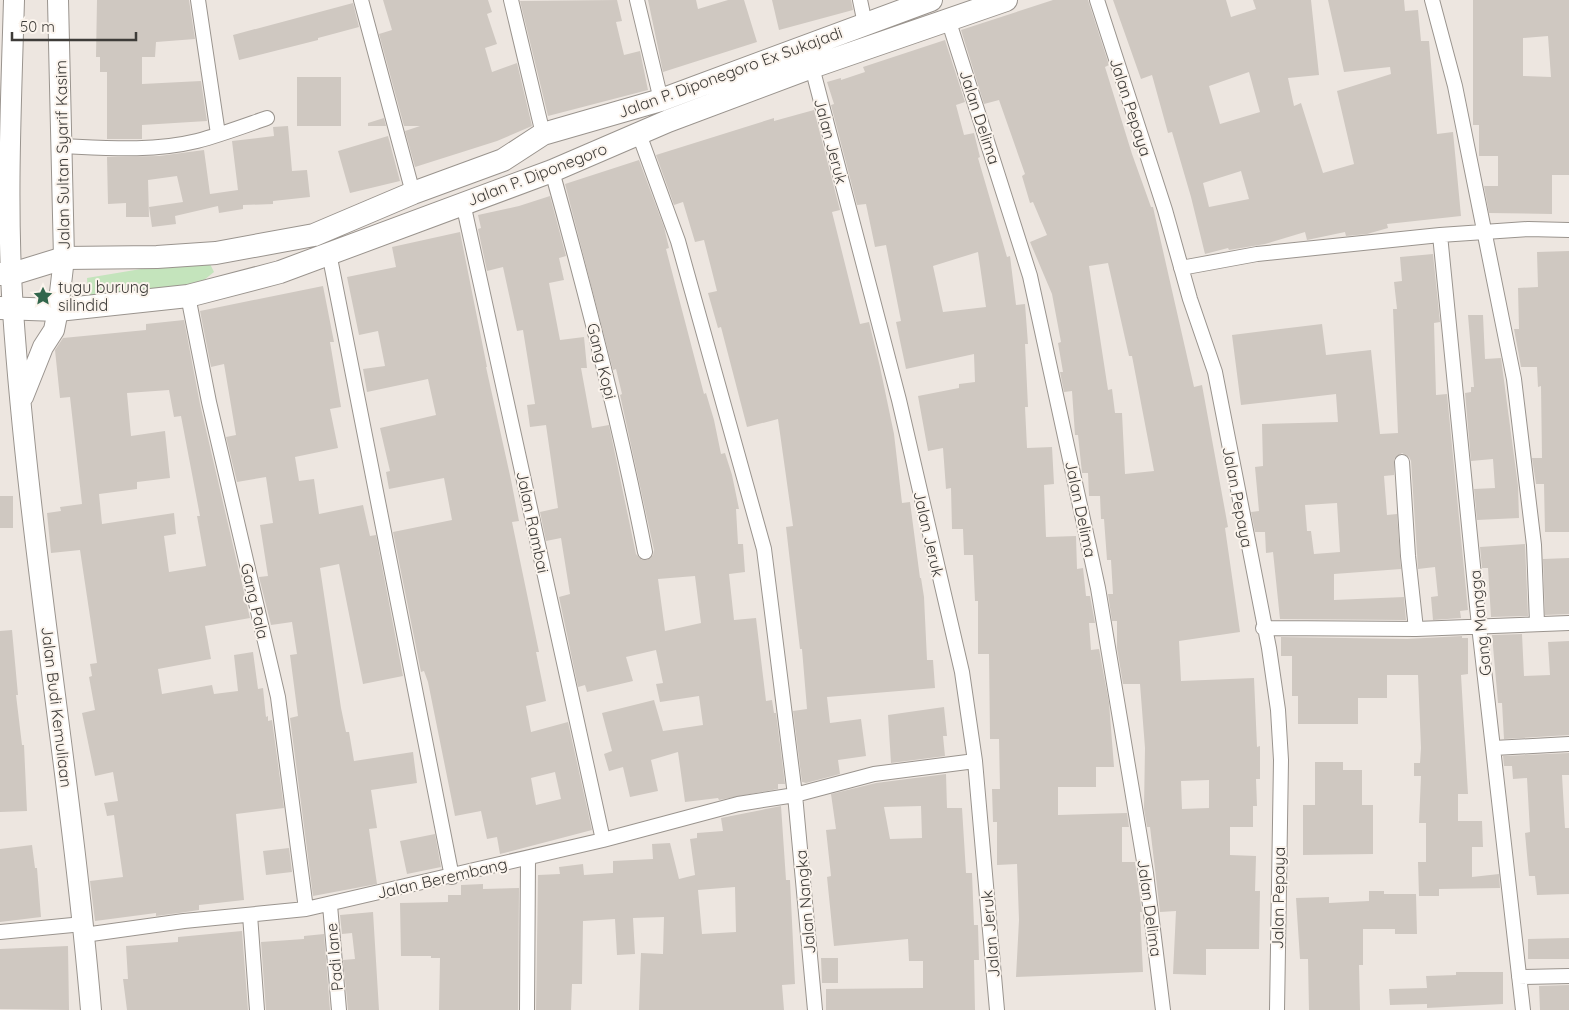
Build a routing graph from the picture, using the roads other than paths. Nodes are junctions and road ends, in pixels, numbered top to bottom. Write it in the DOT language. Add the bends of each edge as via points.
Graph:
graph roads {
  1 [pos="14,0"];
  2 [pos="58,0"];
  3 [pos="198,0"];
  4 [pos="361,0"];
  5 [pos="511,0"];
  6 [pos="637,0"];
  7 [pos="860,0"];
  8 [pos="931,0"];
  9 [pos="1006,0"];
  10 [pos="1097,0"];
  11 [pos="1432,0"];
  12 [pos="948,20"];
  13 [pos="865,24"];
  14 [pos="812,67"];
  15 [pos="660,100"];
  16 [pos="267,118"];
  17 [pos="218,134"];
  18 [pos="543,134"];
  19 [pos="639,134"];
  20 [pos="5,135"];
  21 [pos="62,146"];
  22 [pos="552,171"];
  23 [pos="413,193"];
  24 [pos="463,203"];
  25 [pos="1569,230"];
  26 [pos="1486,232"];
  27 [pos="1440,235"];
  28 [pos="329,253"];
  29 [pos="64,258"];
  30 [pos="1181,268"];
  31 [pos="6,274"];
  32 [pos="188,296"];
  33 [pos="6,308"];
  34 [pos="58,310"];
  35 [pos="20,403"];
  36 [pos="1402,462"];
  37 [pos="645,552"];
  38 [pos="1537,623"];
  39 [pos="1569,623"];
  40 [pos="1479,626"];
  41 [pos="1263,628"];
  42 [pos="1416,629"];
  43 [pos="1569,744"];
  44 [pos="1494,748"];
  45 [pos="976,761"];
  46 [pos="795,795"];
  47 [pos="603,840"];
  48 [pos="528,858"];
  49 [pos="452,877"];
  50 [pos="330,904"];
  51 [pos="306,909"];
  52 [pos="250,915"];
  53 [pos="84,929"];
  54 [pos="0,932"];
  55 [pos="1569,976"];
  56 [pos="1519,977"];
  57 [pos="91,1010"];
  58 [pos="257,1010"];
  59 [pos="339,1010"];
  60 [pos="528,1010"];
  61 [pos="815,1010"];
  62 [pos="997,1010"];
  63 [pos="1163,1010"];
  64 [pos="1277,1010"];
  65 [pos="1524,1010"];
  1 -- 20 [label="street, Jalan Budi Kemuliaan"];
  2 -- 21 [label="street, Jalan Sultan Syarif Kasim"];
  3 -- 17 [label="street"];
  4 -- 23 [label="street"];
  5 -- 18 [label="street"];
  6 -- 15 [label="street"];
  7 -- 13 [label="street"];
  8 -- 13 [label="main road, Jalan P. Diponegoro Ex Sukajadi"];
  9 -- 12 [label="main road, Jalan P. Diponegoro"];
  10 -- 30 [label="street, Jalan Pepaya"];
  11 -- 26 [label="street" via="1455,86"];
  12 -- 14 [label="main road, Jalan P. Diponegoro"];
  12 -- 63 [label="street, Jalan Delima" via="1030,276 1098,588 1146,873"];
  13 -- 15 [label="main road, Jalan P. Diponegoro Ex Sukajadi"];
  14 -- 19 [label="main road, Jalan P. Diponegoro"];
  14 -- 45 [label="street, Jalan Jeruk" via="899,400 962,672"];
  15 -- 18 [label="main road, Jalan P. Diponegoro Ex Sukajadi"];
  16 -- 17 [label="street"];
  17 -- 21 [label="street" via="160,147"];
  18 -- 23 [label="main road, Jalan P. Diponegoro Ex Sukajadi" via="503,160"];
  19 -- 22 [label="main road, Jalan P. Diponegoro"];
  19 -- 46 [label="street, Jalan Nangka" via="678,241 764,549"];
  20 -- 31 [label="street, Jalan Budi Kemuliaan"];
  21 -- 29 [label="street, Jalan Sultan Syarif Kasim"];
  22 -- 24 [label="main road, Jalan P. Diponegoro"];
  22 -- 37 [label="street, Gang Kopi" via="629,469"];
  23 -- 29 [label="main road, Jalan P. Diponegoro Ex Sukajadi" via="314,235 289,241 157,258"];
  24 -- 28 [label="main road, Jalan P. Diponegoro"];
  24 -- 47 [label="street, Jalan Rambai"];
  25 -- 26 [label="street"];
  26 -- 27 [label="street"];
  26 -- 38 [label="street" via="1514,379 1534,545"];
  27 -- 30 [label="street" via="1257,254"];
  27 -- 40 [label="street, Gang Mangga"];
  28 -- 32 [label="main road, Jalan P. Diponegoro" via="280,272"];
  28 -- 49 [label="street"];
  29 -- 31 [label="main road, Jalan P. Diponegoro Ex Sukajadi"];
  29 -- 34 [label="street, Jalan Sultan Syarif Kasim"];
  30 -- 41 [label="street, Jalan Pepaya" via="1215,372"];
  31 -- 33 [label="street, Jalan Budi Kemuliaan"];
  32 -- 34 [label="main road, Jalan P. Diponegoro"];
  32 -- 51 [label="street, Gang Pala" via="209,402 278,697"];
  33 -- 34 [label="main road, Jalan P. Diponegoro"];
  33 -- 35 [label="street, Jalan Budi Kemuliaan"];
  34 -- 35 [label="street, Jalan Budi Kemuliaan" via="54,330 43,347"];
  35 -- 53 [label="street, Jalan Budi Kemuliaan"];
  36 -- 42 [label="street"];
  38 -- 39 [label="street"];
  38 -- 40 [label="street"];
  40 -- 42 [label="street"];
  40 -- 44 [label="street, Gang Mangga"];
  41 -- 42 [label="street"];
  41 -- 64 [label="street, Jalan Pepaya" via="1280,735"];
  43 -- 44 [label="street"];
  44 -- 56 [label="street, Gang Mangga"];
  45 -- 46 [label="street, Jalan Berembang" via="874,774"];
  45 -- 62 [label="street, Jalan Jeruk"];
  46 -- 47 [label="street, Jalan Berembang" via="738,804"];
  46 -- 61 [label="street, Jalan Nangka"];
  47 -- 48 [label="street, Jalan Berembang"];
  48 -- 49 [label="street, Jalan Berembang"];
  48 -- 60 [label="street"];
  49 -- 50 [label="street, Jalan Berembang"];
  50 -- 51 [label="street, Jalan Berembang"];
  50 -- 59 [label="street, Padi lane"];
  51 -- 52 [label="street, Jalan Berembang"];
  52 -- 53 [label="street, Jalan Berembang"];
  52 -- 58 [label="street"];
  53 -- 54 [label="street, Jalan Berembang"];
  53 -- 57 [label="street, Jalan Budi Kemuliaan"];
  55 -- 56 [label="street"];
  56 -- 65 [label="street, Gang Mangga"];
}
